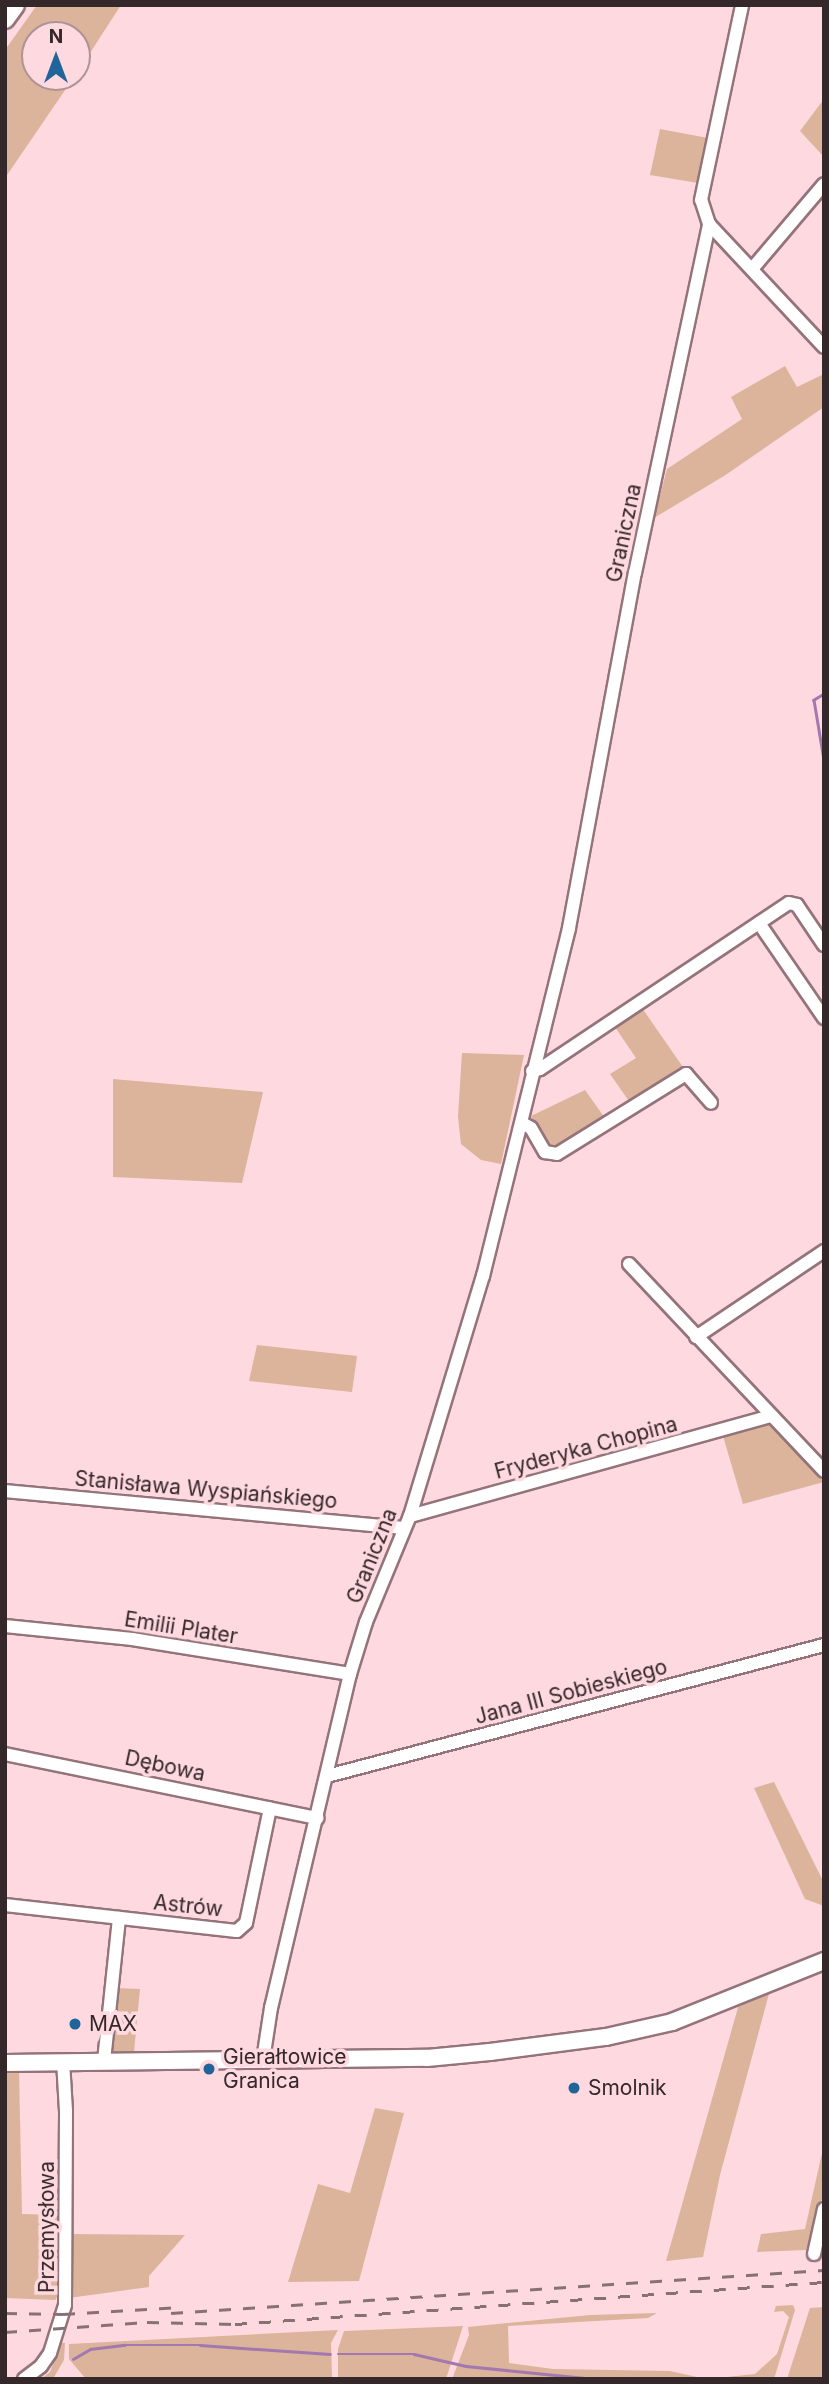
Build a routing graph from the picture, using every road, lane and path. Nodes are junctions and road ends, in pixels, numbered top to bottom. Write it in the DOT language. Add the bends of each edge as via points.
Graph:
graph roads {
  1 [pos="15,5"];
  2 [pos="742,5"];
  3 [pos="5,19"];
  4 [pos="824,184"];
  5 [pos="709,224"];
  6 [pos="752,269"];
  7 [pos="824,347"];
  8 [pos="759,923"];
  9 [pos="824,945"];
  10 [pos="824,1018"];
  11 [pos="532,1071"];
  12 [pos="711,1103"];
  13 [pos="522,1123"];
  14 [pos="824,1251"];
  15 [pos="629,1264"];
  16 [pos="696,1337"];
  17 [pos="771,1416"];
  18 [pos="821,1464"];
  19 [pos="5,1491"];
  20 [pos="410,1516"];
  21 [pos="403,1528"];
  22 [pos="5,1626"];
  23 [pos="824,1646"];
  24 [pos="350,1674"];
  25 [pos="5,1754"];
  26 [pos="327,1776"];
  27 [pos="270,1808"];
  28 [pos="318,1818"];
  29 [pos="5,1905"];
  30 [pos="119,1918"];
  31 [pos="824,1961"];
  32 [pos="265,2060"];
  33 [pos="104,2061"];
  34 [pos="63,2062"];
  35 [pos="5,2063"];
  36 [pos="824,2209"];
  37 [pos="814,2254"];
  38 [pos="24,2379"];
  1 -- 3 [label="highway"];
  2 -- 5 [label="street, Graniczna" via="701,200"];
  4 -- 6 [label="street"];
  5 -- 6 [label="street"];
  5 -- 11 [label="street, Graniczna" via="635,573 569,928"];
  6 -- 7 [label="street"];
  8 -- 9 [label="street" via="792,903"];
  8 -- 10 [label="street"];
  8 -- 11 [label="street"];
  11 -- 13 [label="street, Graniczna"];
  12 -- 13 [label="street" via="686,1074 557,1154 545,1152 531,1128"];
  13 -- 20 [label="street, Graniczna" via="483,1276"];
  14 -- 16 [label="street"];
  15 -- 16 [label="street"];
  16 -- 17 [label="street"];
  17 -- 18 [label="street"];
  17 -- 20 [label="street, Fryderyka Chopina"];
  19 -- 21 [label="street, Stanisława Wyspiańskiego"];
  20 -- 21 [label="street, Graniczna"];
  21 -- 24 [label="street, Graniczna"];
  22 -- 24 [label="street, Emilii Plater" via="119,1637"];
  23 -- 26 [label="street, Jana III Sobieskiego"];
  24 -- 26 [label="street, Graniczna"];
  25 -- 27 [label="street, Dębowa"];
  26 -- 28 [label="street, Graniczna"];
  27 -- 28 [label="street, Dębowa"];
  27 -- 30 [label="street, Astrów" via="242,1927 237,1931"];
  28 -- 32 [label="street, Graniczna" via="271,2008"];
  29 -- 30 [label="street, Astrów"];
  30 -- 33 [label="street"];
  31 -- 32 [label="main road" via="672,2022 606,2038 427,2059"];
  32 -- 33 [label="main road"];
  33 -- 34 [label="main road"];
  34 -- 35 [label="main road"];
  34 -- 38 [label="street, Przemysłowa" via="65,2305 50,2353"];
  36 -- 37 [label="street"];
}
